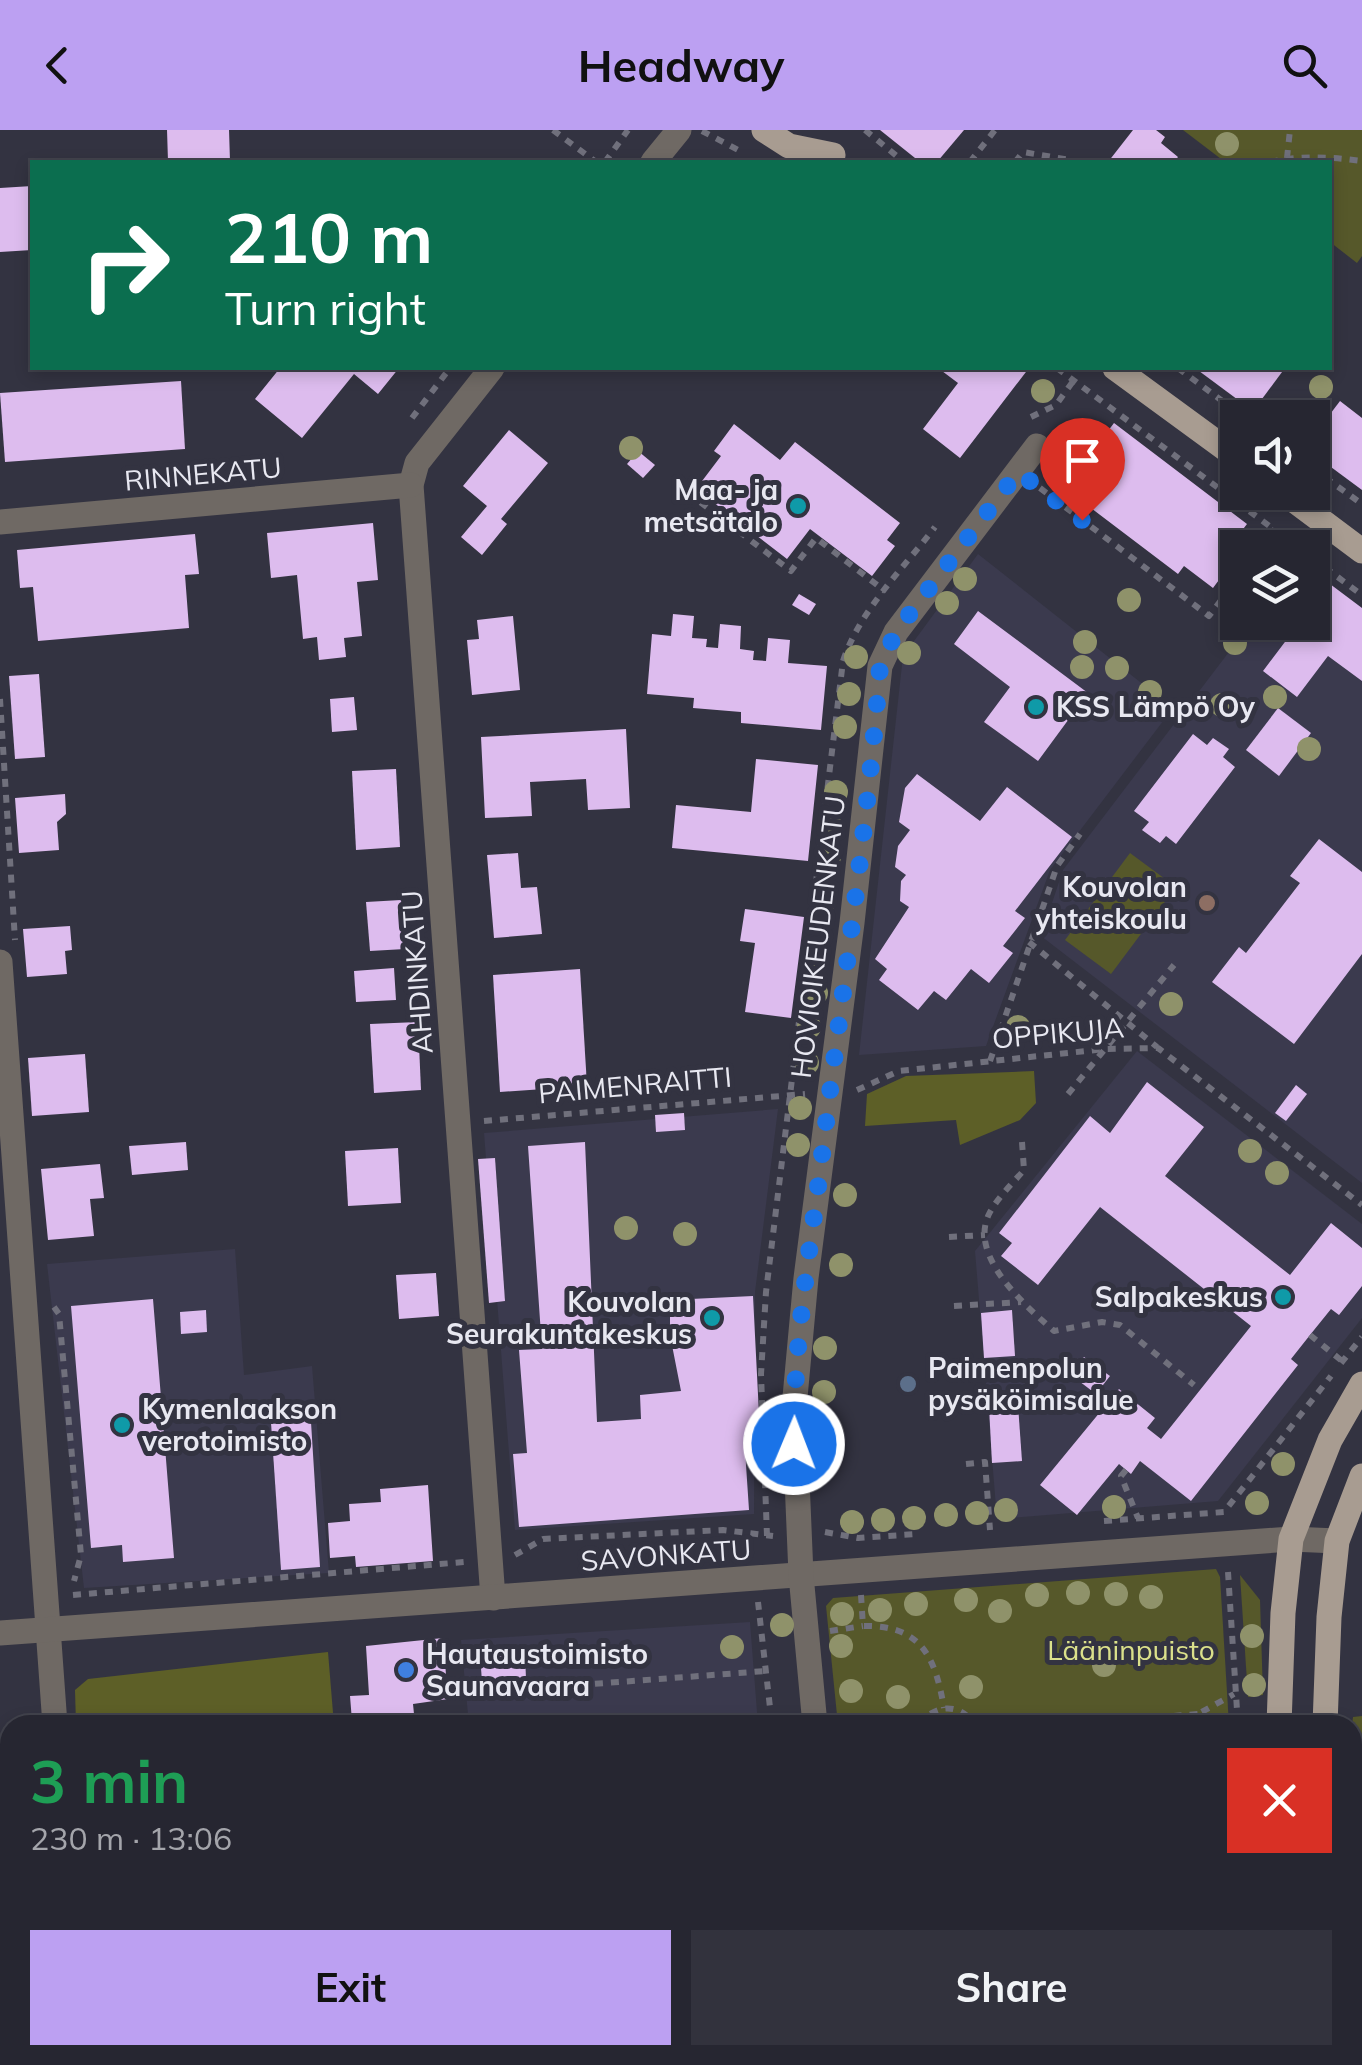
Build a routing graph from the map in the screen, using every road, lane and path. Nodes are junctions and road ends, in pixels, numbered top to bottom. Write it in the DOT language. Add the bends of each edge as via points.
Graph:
graph roads {
  1 [pos="552,130"];
  2 [pos="628,130"];
  3 [pos="679,130"];
  4 [pos="702,130"];
  5 [pos="764,130"];
  6 [pos="818,130"];
  7 [pos="865,130"];
  8 [pos="995,130"];
  9 [pos="1290,130"];
  10 [pos="747,154"];
  11 [pos="1287,158"];
  12 [pos="838,159"];
  13 [pos="593,160"];
  14 [pos="606,160"];
  15 [pos="656,160"];
  16 [pos="902,160"];
  17 [pos="972,160"];
  18 [pos="1016,160"];
  19 [pos="1070,160"];
  20 [pos="1278,160"];
  21 [pos="1362,160"];
  22 [pos="490,370"];
  23 [pos="1060,370"];
  24 [pos="1118,370"];
  25 [pos="1181,370"];
  26 [pos="1221,400"];
  27 [pos="1220,445"];
  28 [pos="1037,446"];
  29 [pos="1018,472"];
  30 [pos="1330,481"];
  31 [pos="675,483"];
  32 [pos="411,486"];
  33 [pos="1362,504"];
  34 [pos="1307,510"];
  35 [pos="0,522"];
  36 [pos="1275,529"];
  37 [pos="1362,551"];
  38 [pos="1330,572"];
  39 [pos="885,591"];
  40 [pos="1362,596"];
  41 [pos="1220,602"];
  42 [pos="1080,834"];
  43 [pos="1029,942"];
  44 [pos="0,962"];
  45 [pos="1174,964"];
  46 [pos="1128,1024"];
  47 [pos="1105,1048"];
  48 [pos="1158,1048"];
  49 [pos="990,1061"];
  50 [pos="828,1091"];
  51 [pos="1068,1094"];
  52 [pos="791,1095"];
  53 [pos="483,1121"];
  54 [pos="1022,1142"];
  55 [pos="1362,1205"];
  56 [pos="985,1234"];
  57 [pos="948,1237"];
  58 [pos="1022,1302"];
  59 [pos="954,1306"];
  60 [pos="1310,1335"];
  61 [pos="1362,1336"];
  62 [pos="1342,1362"];
  63 [pos="1362,1384"];
  64 [pos="1194,1385"];
  65 [pos="966,1464"];
  66 [pos="1126,1470"];
  67 [pos="1362,1476"];
  68 [pos="1138,1518"];
  69 [pos="1103,1521"];
  70 [pos="1004,1529"];
  71 [pos="990,1530"];
  72 [pos="972,1531"];
  73 [pos="824,1532"];
  74 [pos="934,1534"];
  75 [pos="768,1536"];
  76 [pos="1291,1540"];
  77 [pos="1337,1541"];
  78 [pos="510,1558"];
  79 [pos="465,1562"];
  80 [pos="1228,1569"];
  81 [pos="801,1575"];
  82 [pos="70,1595"];
  83 [pos="861,1595"];
  84 [pos="494,1598"];
  85 [pos="758,1610"];
  86 [pos="863,1626"];
  87 [pos="48,1630"];
  88 [pos="828,1631"];
  89 [pos="0,1633"];
  90 [pos="766,1671"];
  91 [pos="579,1685"];
  92 [pos="1234,1694"];
  93 [pos="944,1708"];
  94 [pos="1198,1714"];
  95 [pos="54,1715"];
  96 [pos="771,1715"];
  97 [pos="814,1715"];
  98 [pos="927,1715"];
  99 [pos="965,1715"];
  100 [pos="1186,1715"];
  101 [pos="1237,1715"];
  102 [pos="1279,1715"];
  103 [pos="1325,1715"];
  1 -- 13 [label="path"];
  2 -- 14 [label="path"];
  3 -- 15 [label="street"];
  4 -- 10 [label="path"];
  5 -- 12 [label="main road" via="789,146"];
  6 -- 12 [label="main road"];
  7 -- 16 [label="path"];
  8 -- 17 [label="path"];
  9 -- 11 [label="path"];
  11 -- 20 [label="path"];
  11 -- 21 [label="path"];
  18 -- 19 [label="path" via="1023,152"];
  22 -- 32 [label="street" via="418,463"];
  23 -- 36 [label="path"];
  24 -- 27 [label="main road"];
  25 -- 26 [label="path"];
  28 -- 29 [label="street, HOVIOIKEUDENKATU"];
  29 -- 41 [label="path" via="1209,616"];
  29 -- 50 [label="street, HOVIOIKEUDENKATU" via="896,632 880,666"];
  30 -- 33 [label="path"];
  31 -- 39 [label="path" via="792,571 816,538"];
  32 -- 35 [label="street, RINNEKATU"];
  32 -- 84 [label="street, AHDINKATU"];
  34 -- 37 [label="main road"];
  38 -- 40 [label="path"];
  42 -- 43 [label="path" via="1057,866"];
  43 -- 46 [label="path"];
  43 -- 49 [label="path"];
  44 -- 87 [label="street"];
  45 -- 46 [label="path"];
  46 -- 47 [label="path"];
  46 -- 48 [label="path"];
  47 -- 48 [label="path, OPPIKUJA"];
  47 -- 49 [label="path, OPPIKUJA"];
  47 -- 51 [label="path"];
  48 -- 55 [label="path, OPPIKUJA"];
  49 -- 50 [label="path, OPPIKUJA" via="899,1070 860,1089"];
  50 -- 81 [label="street, HOVIOIKEUDENKATU" via="794,1408"];
  52 -- 53 [label="path, PAIMENRAITTI"];
  54 -- 56 [label="path" via="1024,1170 989,1214"];
  56 -- 57 [label="path"];
  56 -- 58 [label="path" via="994,1264"];
  58 -- 59 [label="path"];
  58 -- 64 [label="path" via="1054,1331 1120,1325"];
  60 -- 62 [label="path"];
  61 -- 62 [label="path"];
  62 -- 68 [label="path" via="1224,1512"];
  63 -- 76 [label="main road" via="1330,1440"];
  65 -- 71 [label="path" via="986,1462"];
  66 -- 68 [label="path" via="1121,1476"];
  67 -- 77 [label="main road"];
  68 -- 69 [label="path"];
  70 -- 71 [label="path"];
  71 -- 72 [label="path"];
  73 -- 74 [label="path" via="858,1538"];
  75 -- 78 [label="path" via="723,1530 543,1540"];
  76 -- 77 [label="street, SAVONKATU"];
  76 -- 81 [label="street, SAVONKATU"];
  76 -- 102 [label="main road"];
  77 -- 103 [label="main road"];
  79 -- 82 [label="path"];
  80 -- 92 [label="path"];
  81 -- 84 [label="street, SAVONKATU"];
  81 -- 97 [label="street, HOVIOIKEUDENKATU"];
  83 -- 86 [label="path"];
  84 -- 87 [label="street, SAVONKATU"];
  85 -- 90 [label="path"];
  86 -- 88 [label="path"];
  86 -- 93 [label="path" via="893,1626 919,1644 938,1670"];
  87 -- 89 [label="street, SAVONKATU"];
  87 -- 95 [label="street"];
  90 -- 91 [label="path"];
  90 -- 96 [label="path"];
  92 -- 94 [label="path"];
  92 -- 101 [label="path"];
  93 -- 98 [label="path"];
  93 -- 99 [label="path"];
  94 -- 100 [label="path"];
}
